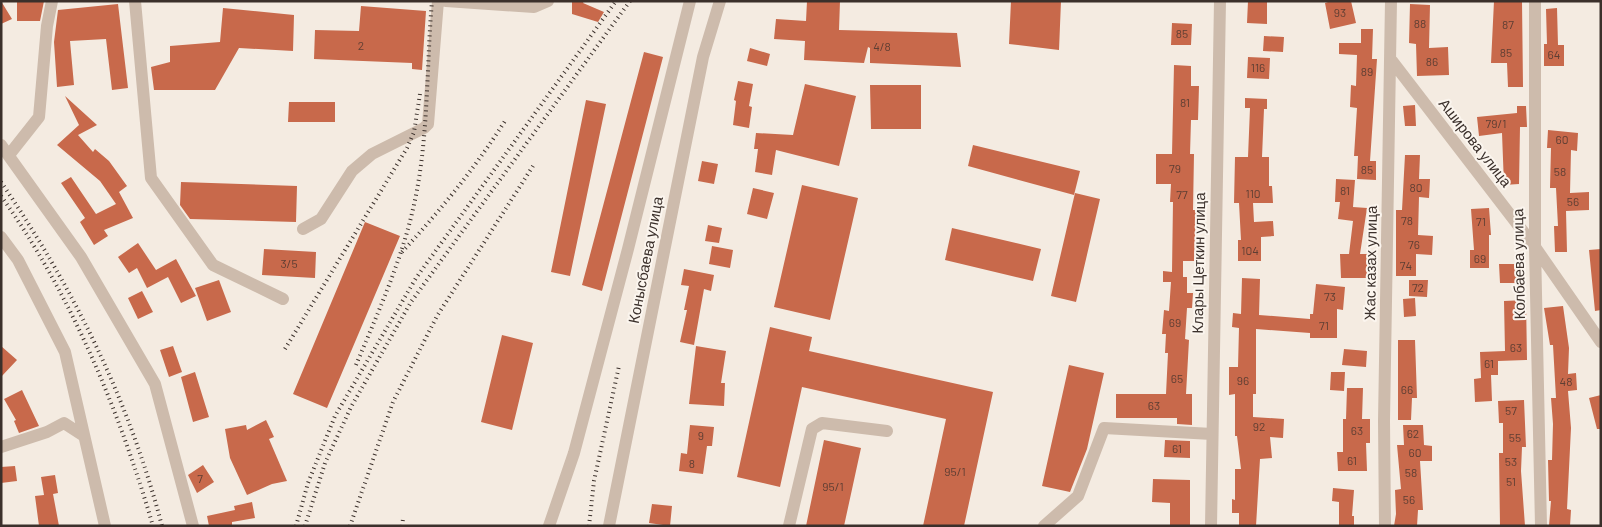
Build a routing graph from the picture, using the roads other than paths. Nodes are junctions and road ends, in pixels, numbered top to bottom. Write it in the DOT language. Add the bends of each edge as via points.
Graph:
graph roads {
  1 [pos="52,1"];
  2 [pos="135,1"];
  3 [pos="438,1"];
  4 [pos="446,1"];
  5 [pos="548,1"];
  6 [pos="690,1"];
  7 [pos="720,1"];
  8 [pos="1220,1"];
  9 [pos="1391,1"];
  10 [pos="1535,1"];
  11 [pos="534,4"];
  12 [pos="1392,61"];
  13 [pos="5,150"];
  14 [pos="303,229"];
  15 [pos="1,237"];
  16 [pos="1535,247"];
  17 [pos="283,299"];
  18 [pos="1601,342"];
  19 [pos="887,431"];
  20 [pos="1212,434"];
  21 [pos="84,436"];
  22 [pos="1,447"];
  23 [pos="105,526"];
  24 [pos="193,526"];
  25 [pos="549,526"];
  26 [pos="609,526"];
  27 [pos="789,526"];
  28 [pos="1044,526"];
  29 [pos="1211,526"];
  30 [pos="1385,526"];
  31 [pos="1541,526"];
  1 -- 13 [label="street" via="39,117"];
  2 -- 17 [label="street" via="151,178 213,265"];
  3 -- 14 [label="street" via="428,124 372,154 352,171 321,219"];
  4 -- 11 [label="street"];
  5 -- 11 [label="street"];
  6 -- 25 [label="street" via="574,453"];
  7 -- 26 [label="street, Конысбаева улица" via="703,57"];
  8 -- 20 [label="street, Клары Цеткин улица"];
  9 -- 12 [label="street, Жас казах улица"];
  10 -- 16 [label="street, Колбаева улица"];
  12 -- 16 [label="street, Аширова улица"];
  12 -- 30 [label="street, Жас казах улица" via="1384,421"];
  13 -- 24 [label="street" via="81,257 156,384"];
  15 -- 21 [label="street" via="18,260 66,352"];
  16 -- 18 [label="street, Аширова улица"];
  16 -- 31 [label="street, Колбаева улица"];
  19 -- 27 [label="street" via="822,423 812,429"];
  20 -- 28 [label="street" via="1104,428 1078,496"];
  20 -- 29 [label="street, Клары Цеткин улица"];
  21 -- 22 [label="street" via="64,423"];
  21 -- 23 [label="street"];
}
